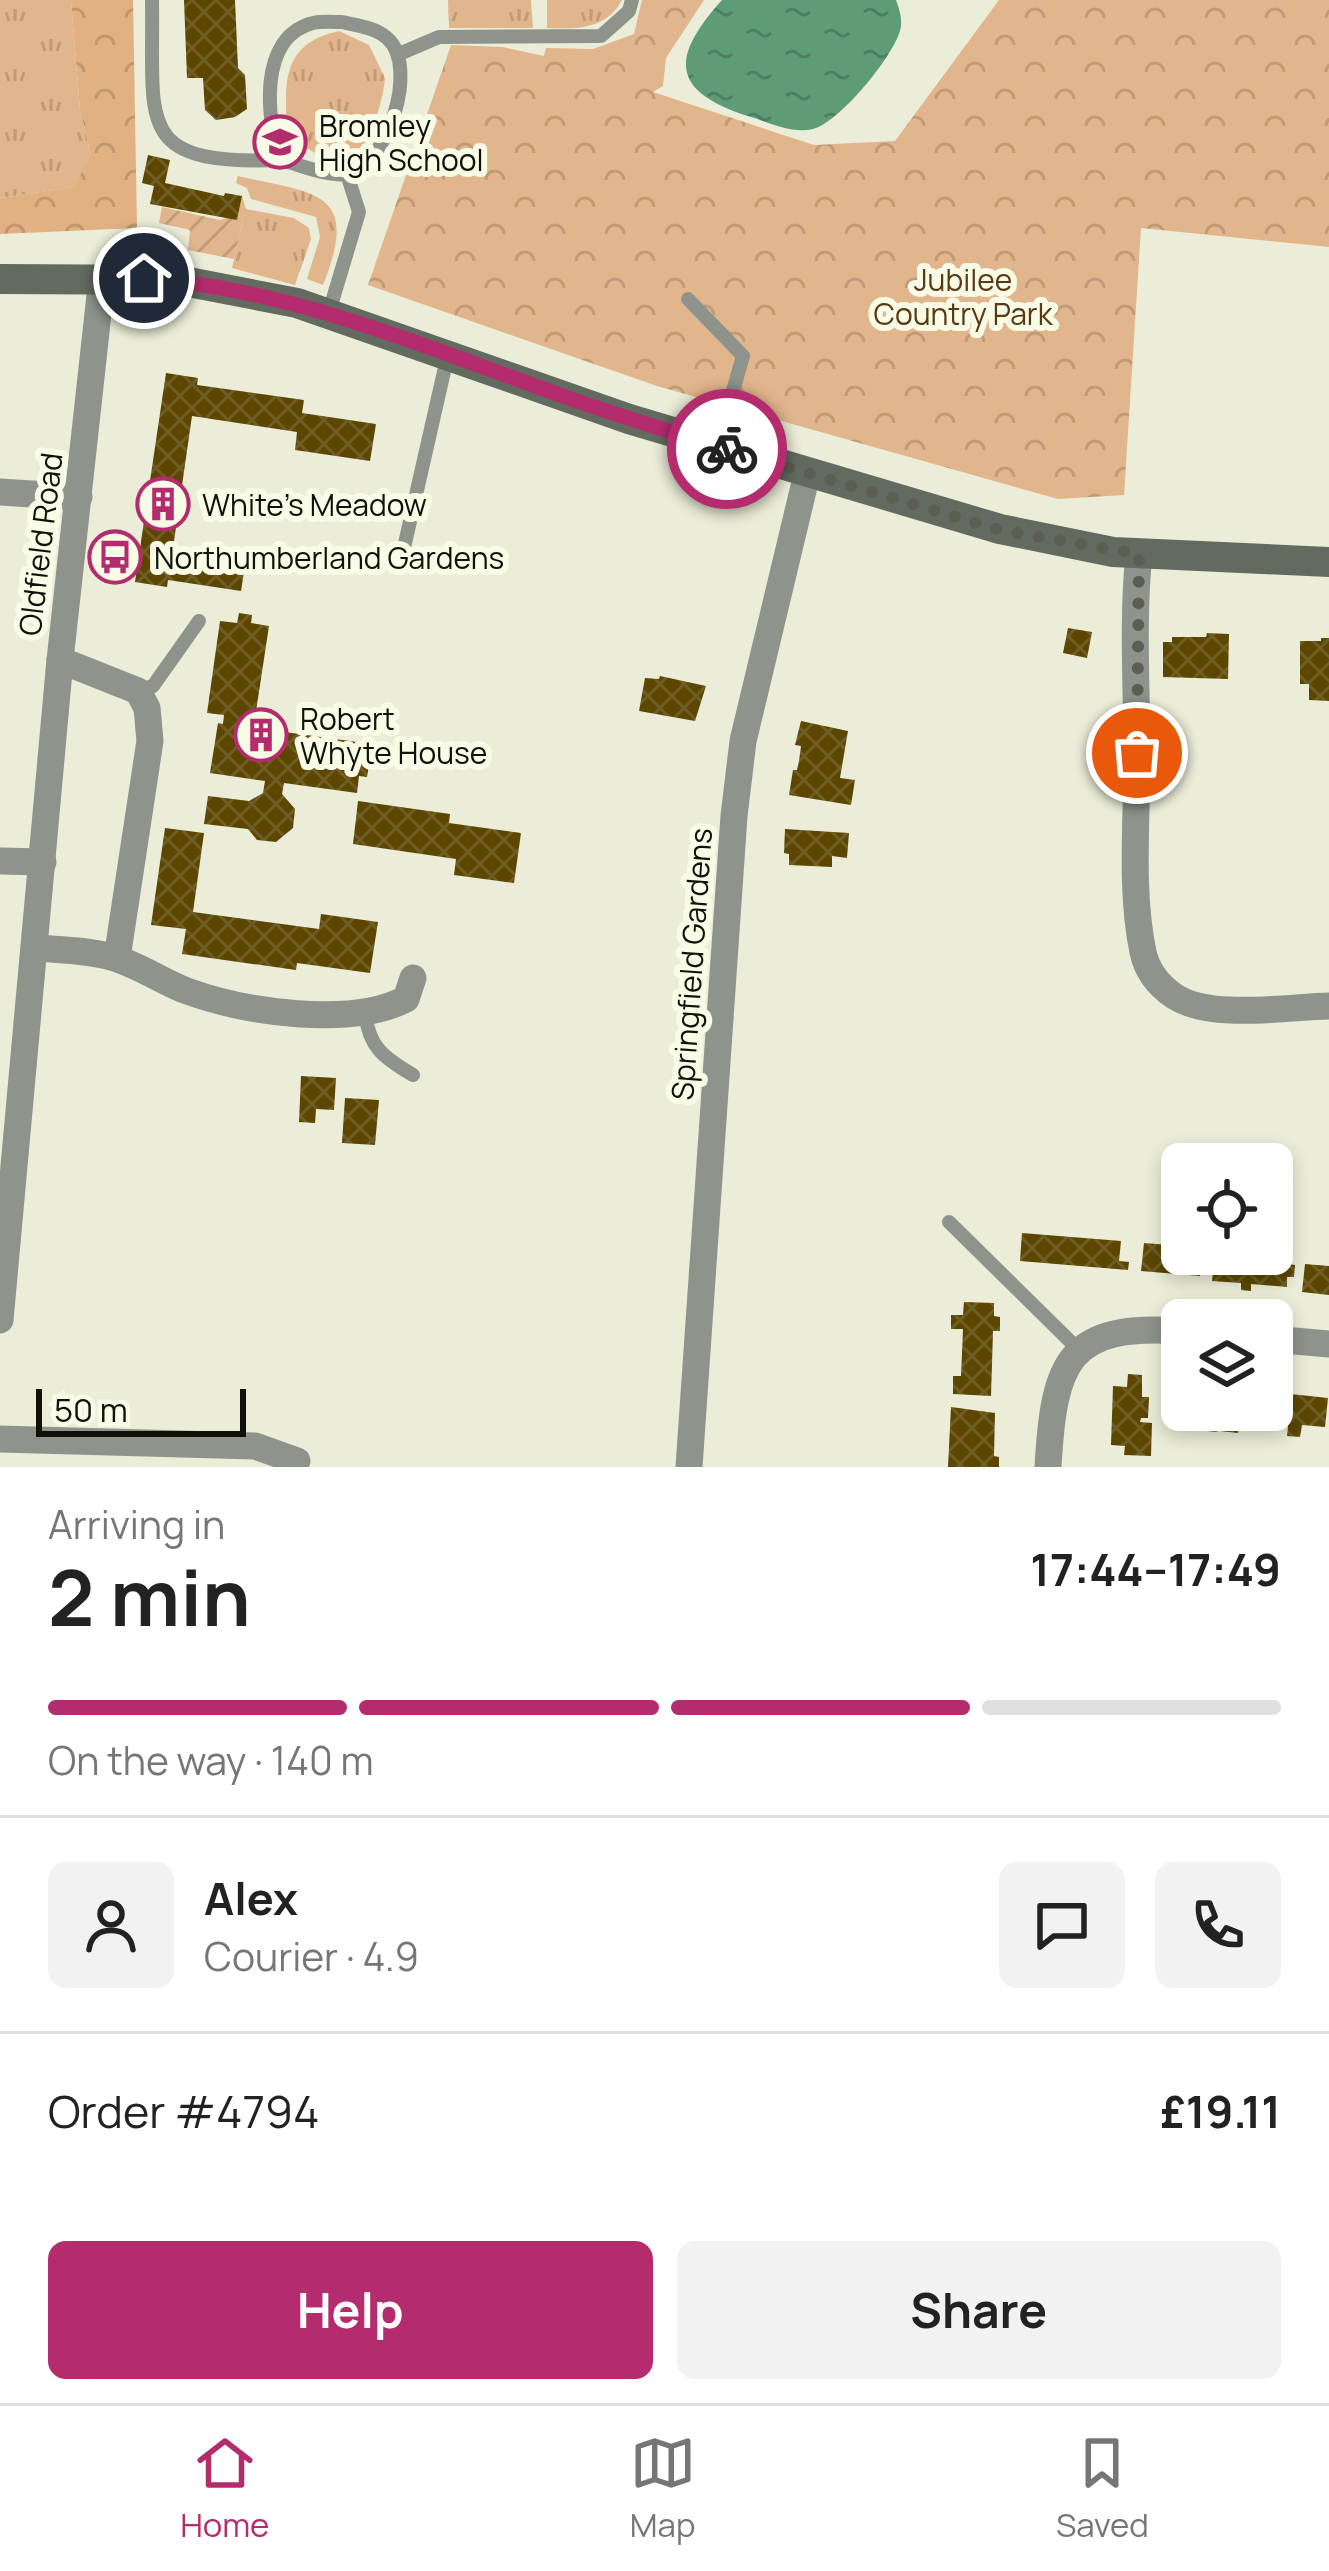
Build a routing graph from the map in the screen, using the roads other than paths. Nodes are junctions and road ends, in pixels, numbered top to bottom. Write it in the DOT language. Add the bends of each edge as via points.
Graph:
graph roads {
  1 [pos="152,0"];
  2 [pos="632,0"];
  3 [pos="399,54"];
  4 [pos="280,160"];
  5 [pos="347,174"];
  6 [pos="101,277"];
  7 [pos="0,279"];
  8 [pos="688,299"];
  9 [pos="329,312"];
  10 [pos="448,354"];
  11 [pos="717,446"];
  12 [pos="807,473"];
  13 [pos="0,492"];
  14 [pos="80,497"];
  15 [pos="1139,554"];
  16 [pos="401,561"];
  17 [pos="1329,562"];
  18 [pos="199,621"];
  19 [pos="60,660"];
  20 [pos="137,692"];
  21 [pos="0,861"];
  22 [pos="43,862"];
  23 [pos="37,948"];
  24 [pos="116,958"];
  25 [pos="413,978"];
  26 [pos="1329,1006"];
  27 [pos="365,1012"];
  28 [pos="412,1075"];
  29 [pos="949,1222"];
  30 [pos="3,1260"];
  31 [pos="0,1320"];
  32 [pos="1161,1331"];
  33 [pos="1293,1341"];
  34 [pos="1329,1344"];
  35 [pos="1079,1350"];
  36 [pos="0,1439"];
  37 [pos="297,1461"];
  38 [pos="689,1467"];
  39 [pos="1048,1467"];
  1 -- 4 [label="lane" via="153,101 170,143 233,162"];
  2 -- 3 [label="lane" via="601,36 439,37"];
  3 -- 4 [label="lane" via="388,38 343,22 311,23 290,35 275,58 271,92"];
  3 -- 5 [label="lane" via="404,76 379,153"];
  4 -- 5 [label="lane"];
  5 -- 9 [label="lane" via="359,212"];
  6 -- 7 [label="street"];
  6 -- 9 [label="street" via="178,280"];
  6 -- 14 [label="street, Oldfield Road"];
  8 -- 11 [label="lane" via="742,356"];
  9 -- 10 [label="street"];
  10 -- 11 [label="street"];
  10 -- 16 [label="lane"];
  11 -- 12 [label="street"];
  12 -- 15 [label="street" via="1000,530"];
  12 -- 38 [label="street, Springfield Gardens" via="742,741"];
  13 -- 14 [label="street"];
  14 -- 19 [label="street, Oldfield Road"];
  15 -- 17 [label="street"];
  15 -- 26 [label="street" via="1138,917 1153,978 1175,997 1219,1010"];
  18 -- 20 [label="lane" via="153,686"];
  19 -- 20 [label="street"];
  19 -- 22 [label="street, Oldfield Road"];
  20 -- 24 [label="street" via="150,741"];
  21 -- 22 [label="street"];
  22 -- 23 [label="street, Oldfield Road"];
  23 -- 24 [label="street"];
  23 -- 30 [label="street, Oldfield Road"];
  24 -- 27 [label="street" via="233,1005"];
  25 -- 27 [label="street" via="406,1000"];
  27 -- 28 [label="lane" via="379,1055"];
  29 -- 35 [label="lane"];
  30 -- 31 [label="street, Oldfield Road"];
  32 -- 35 [label="street" via="1117,1331"];
  33 -- 34 [label="street"];
  35 -- 39 [label="street" via="1058,1383"];
  36 -- 37 [label="street" via="254,1446"];
}
